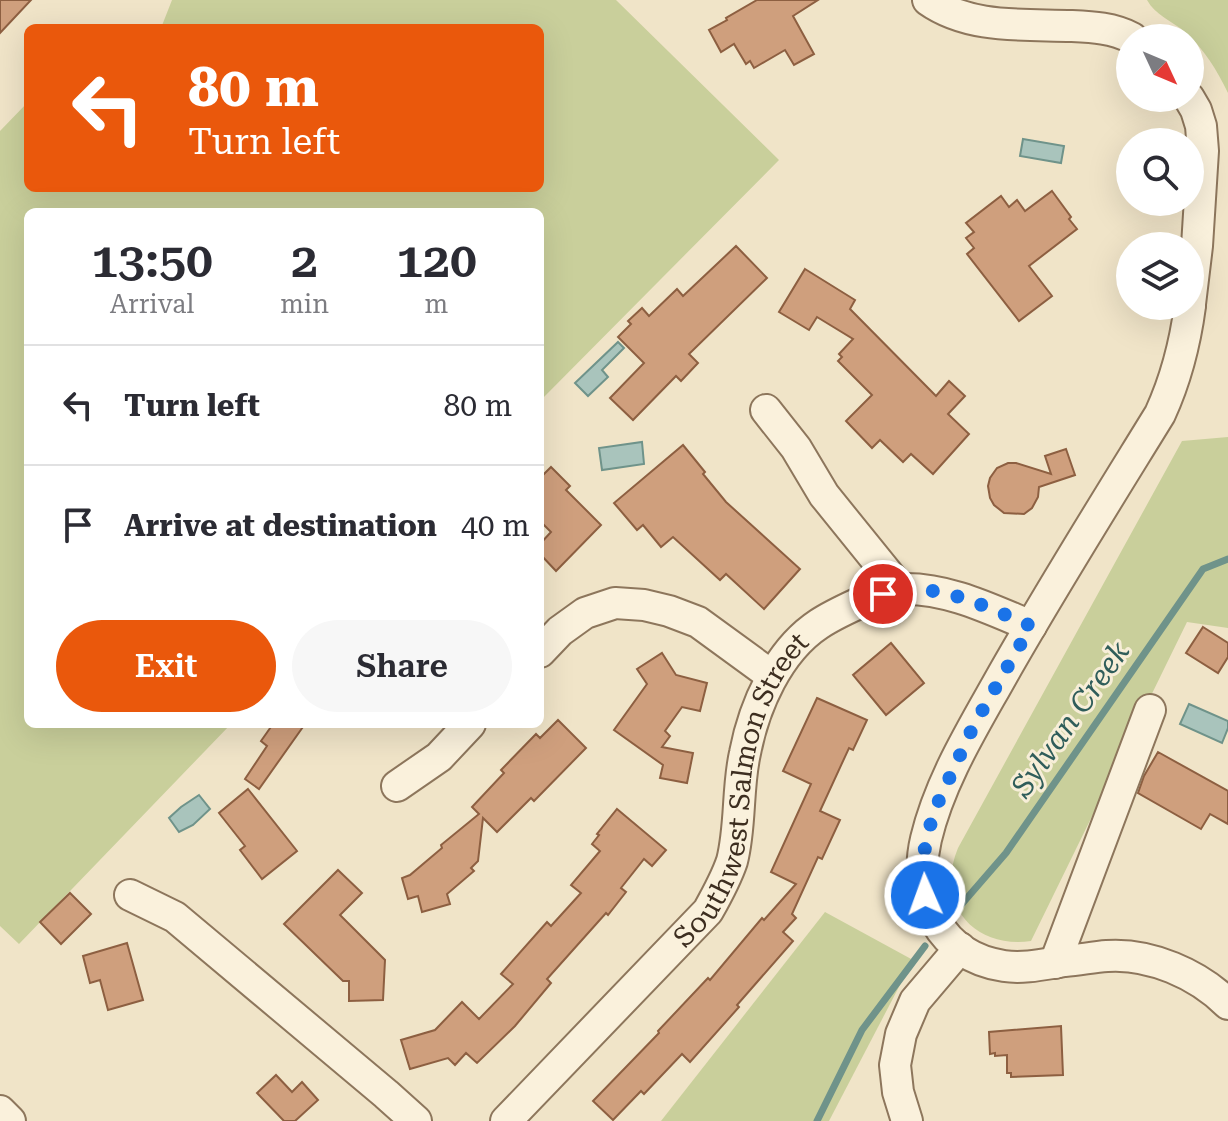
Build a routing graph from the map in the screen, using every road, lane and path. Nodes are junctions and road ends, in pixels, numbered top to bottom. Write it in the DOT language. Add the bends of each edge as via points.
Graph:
graph roads {
  1 [pos="928,0"];
  2 [pos="1116,33"];
  3 [pos="1197,112"];
  4 [pos="1198,232"];
  5 [pos="1187,320"];
  6 [pos="766,410"];
  7 [pos="900,589"];
  8 [pos="1031,626"];
  9 [pos="544,648"];
  10 [pos="772,676"];
  11 [pos="1150,710"];
  12 [pos="466,728"];
  13 [pos="397,786"];
  14 [pos="130,895"];
  15 [pos="960,948"];
  16 [pos="1055,963"];
  17 [pos="1228,1004"];
  18 [pos="0,1111"];
  19 [pos="10,1121"];
  20 [pos="416,1121"];
  21 [pos="506,1121"];
  22 [pos="907,1121"];
  1 -- 2 [label="street" via="969,20"];
  3 -- 4 [label="street" via="1203,151"];
  5 -- 8 [label="street" via="1180,361 1160,414"];
  6 -- 7 [label="street" via="824,495"];
  7 -- 8 [label="street, Southwest Salmon Street" via="970,600"];
  7 -- 10 [label="street, Southwest Salmon Street" via="866,599 817,625"];
  8 -- 15 [label="street" via="961,752 926,840 928,905 937,926"];
  9 -- 10 [label="street" via="585,613 615,603 644,605 698,622"];
  10 -- 21 [label="street, Southwest Salmon Street" via="745,753 731,864 708,911"];
  11 -- 16 [label="street"];
  12 -- 13 [label="street" via="439,757"];
  14 -- 20 [label="street" via="175,917"];
  15 -- 16 [label="street" via="1008,967"];
  15 -- 22 [label="street" via="915,1001 901,1034 895,1065"];
  16 -- 17 [label="street" via="1109,956 1155,962 1204,985"];
  18 -- 19 [label="street"];
}
